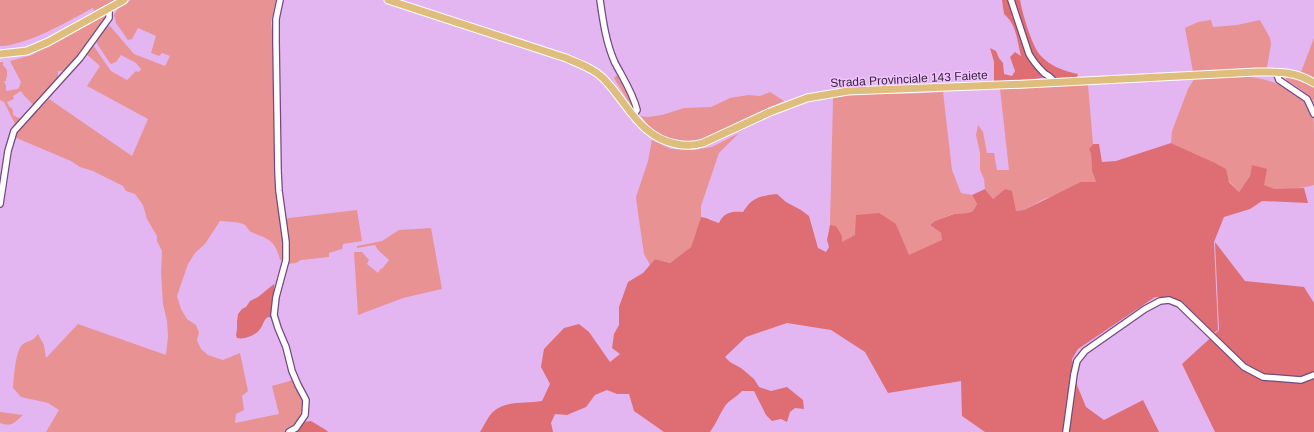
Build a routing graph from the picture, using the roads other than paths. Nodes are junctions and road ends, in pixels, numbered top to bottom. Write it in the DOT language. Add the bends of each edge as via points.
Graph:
graph roads {
  1 [pos="124,0"];
  2 [pos="280,0"];
  3 [pos="388,0"];
  4 [pos="600,0"];
  5 [pos="1011,0"];
  6 [pos="109,9"];
  7 [pos="0,54"];
  8 [pos="1276,72"];
  9 [pos="1054,82"];
  10 [pos="1314,83"];
  11 [pos="1314,114"];
  12 [pos="633,116"];
  13 [pos="0,204"];
  14 [pos="1314,376"];
  15 [pos="289,432"];
  16 [pos="1066,432"];
  1 -- 6 [label="main road"];
  2 -- 15 [label="street" via="276,19 278,171 286,260 274,315 292,371 306,400 306,415 296,428"];
  3 -- 12 [label="main road, Strada Provinciale 143 Faiete" via="591,68 604,79"];
  4 -- 12 [label="street" via="610,51 636,106 637,110"];
  5 -- 9 [label="street" via="1029,54"];
  6 -- 7 [label="main road" via="27,51"];
  6 -- 13 [label="street" via="109,18 80,58 14,131 8,151"];
  8 -- 9 [label="main road, Strada Provinciale 143 Faiete"];
  8 -- 10 [label="main road, Strada Provinciale 143 Faiete" via="1296,74"];
  8 -- 11 [label="street" via="1279,80 1307,99"];
  9 -- 12 [label="main road, Strada Provinciale 143 Faiete" via="852,91 807,98 703,143 688,146 673,144 651,135"];
  14 -- 16 [label="street" via="1301,380 1263,377 1244,367 1179,304 1170,300 1160,301 1085,351 1077,361"];
}
